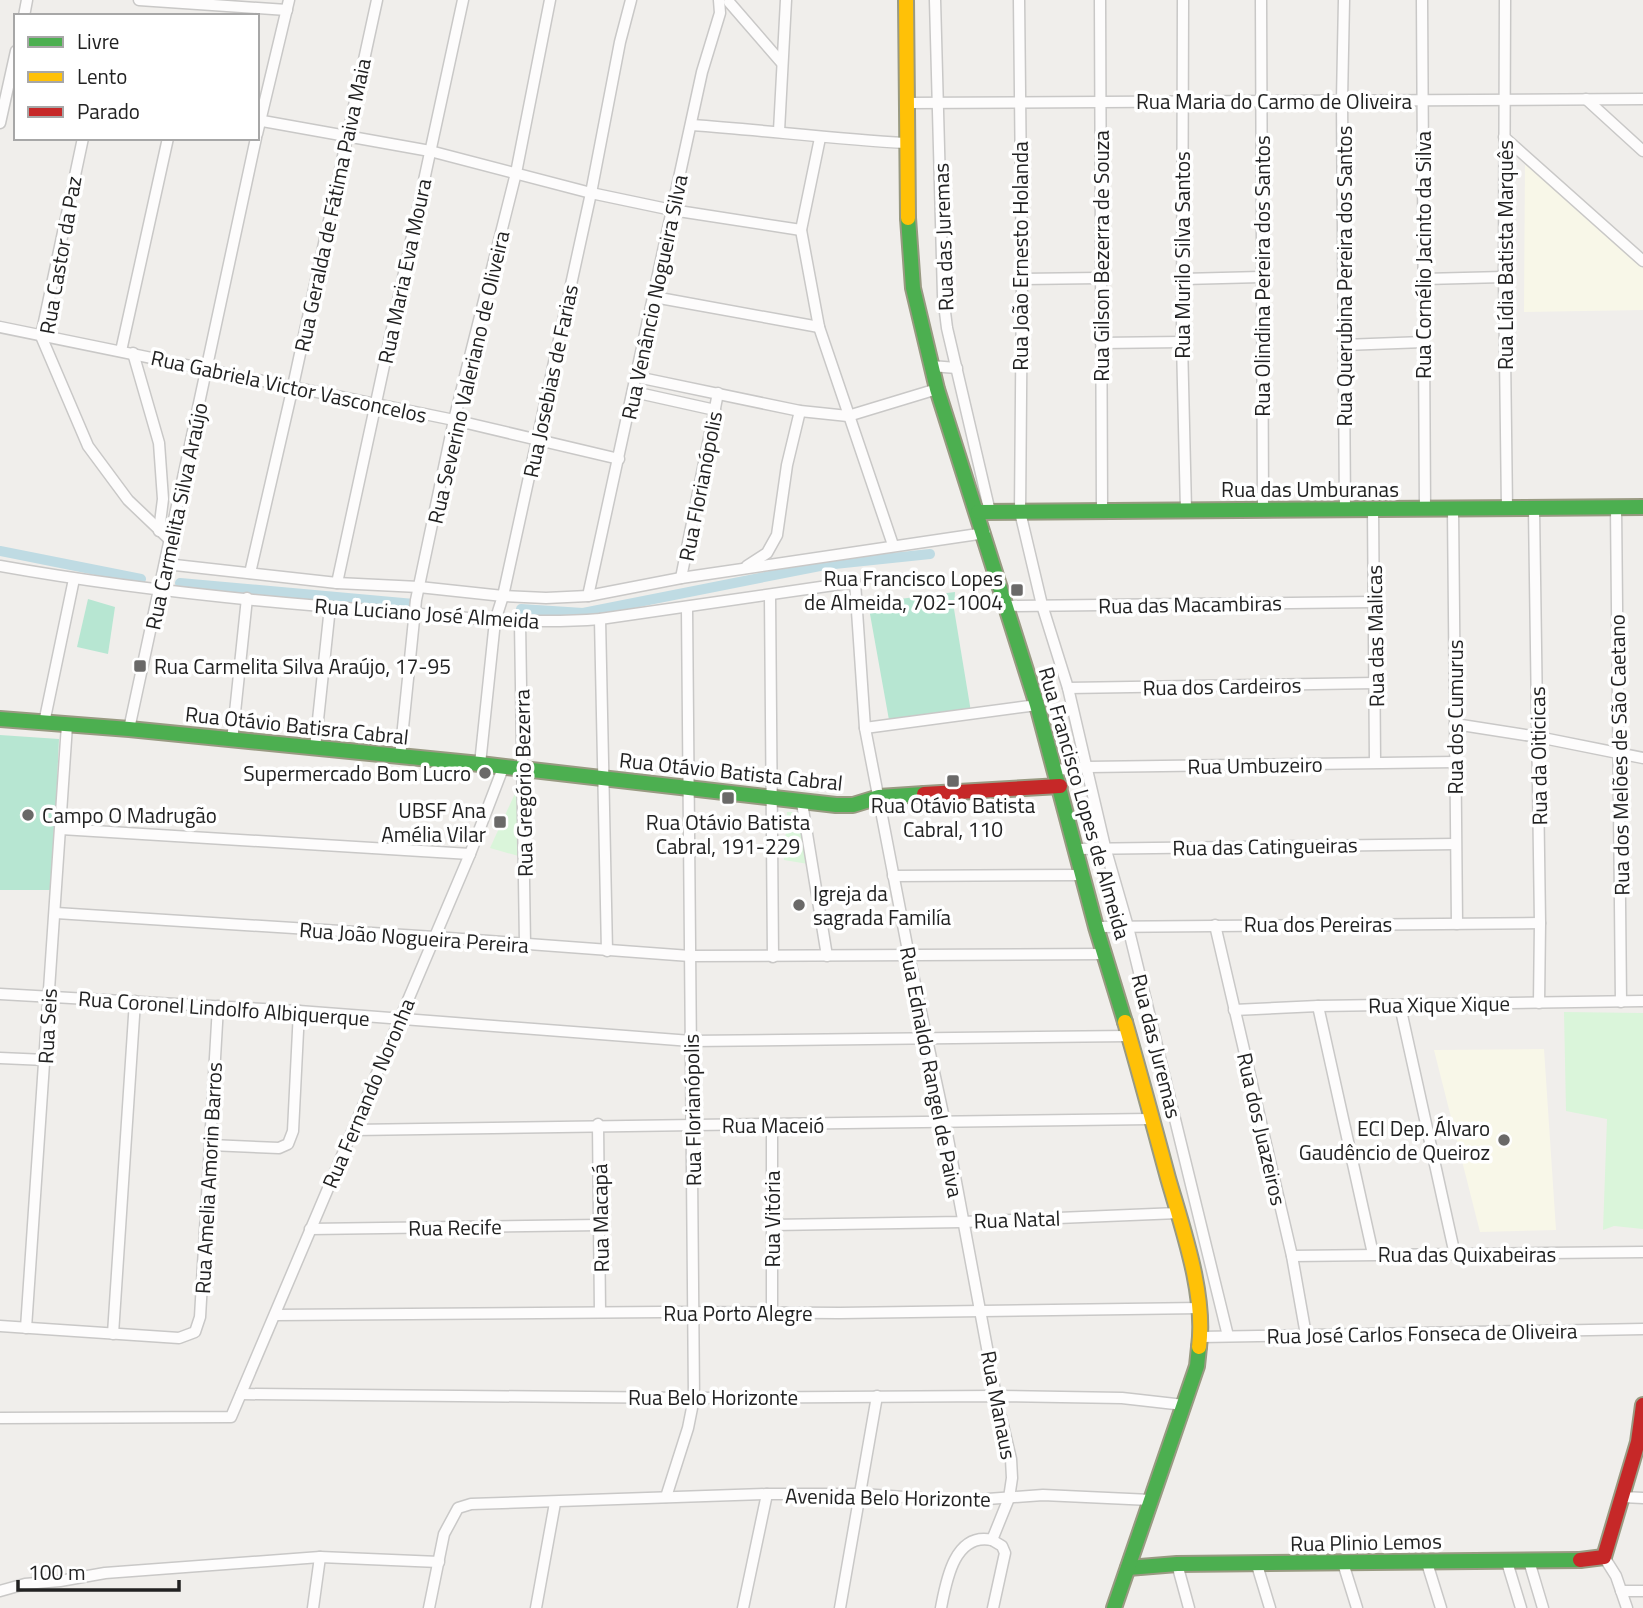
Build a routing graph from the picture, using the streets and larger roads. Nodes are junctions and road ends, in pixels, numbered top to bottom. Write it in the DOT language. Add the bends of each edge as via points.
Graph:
graph roads {
  1 [pos="139,0"];
  2 [pos="377,0"];
  3 [pos="463,0"];
  4 [pos="550,0"];
  5 [pos="631,0"];
  6 [pos="786,0"];
  7 [pos="906,0"];
  8 [pos="935,0"];
  9 [pos="1019,0"];
  10 [pos="1100,0"];
  11 [pos="1183,0"];
  12 [pos="1261,0"];
  13 [pos="1344,0"];
  14 [pos="1422,0"];
  15 [pos="1505,0"];
  16 [pos="726,1"];
  17 [pos="288,5"];
  18 [pos="781,62"];
  19 [pos="0,68"];
  20 [pos="14,71"];
  21 [pos="1505,98"];
  22 [pos="1586,99"];
  23 [pos="1643,99"];
  24 [pos="1181,100"];
  25 [pos="1342,100"];
  26 [pos="1422,100"];
  27 [pos="1019,101"];
  28 [pos="1101,102"];
  29 [pos="1261,102"];
  30 [pos="905,103"];
  31 [pos="939,103"];
  32 [pos="259,120"];
  33 [pos="0,123"];
  34 [pos="692,125"];
  35 [pos="779,131"];
  36 [pos="347,136"];
  37 [pos="1504,137"];
  38 [pos="820,138"];
  39 [pos="83,140"];
  40 [pos="168,140"];
  41 [pos="256,140"];
  42 [pos="906,143"];
  43 [pos="430,151"];
  44 [pos="1643,151"];
  45 [pos="516,173"];
  46 [pos="591,193"];
  47 [pos="672,210"];
  48 [pos="802,230"];
  49 [pos="1643,261"];
  50 [pos="1261,277"];
  51 [pos="1504,277"];
  52 [pos="1099,278"];
  53 [pos="1022,279"];
  54 [pos="1183,279"];
  55 [pos="1424,279"];
  56 [pos="654,297"];
  57 [pos="0,327"];
  58 [pos="819,327"];
  59 [pos="41,337"];
  60 [pos="1182,342"];
  61 [pos="1424,342"];
  62 [pos="1101,343"];
  63 [pos="1344,345"];
  64 [pos="121,351"];
  65 [pos="132,353"];
  66 [pos="931,366"];
  67 [pos="208,368"];
  68 [pos="957,368"];
  69 [pos="636,377"];
  70 [pos="293,386"];
  71 [pos="937,389"];
  72 [pos="634,392"];
  73 [pos="718,393"];
  74 [pos="375,405"];
  75 [pos="715,410"];
  76 [pos="800,411"];
  77 [pos="848,416"];
  78 [pos="454,420"];
  79 [pos="537,440"];
  80 [pos="619,459"];
  81 [pos="1616,508"];
  82 [pos="1643,508"];
  83 [pos="1345,509"];
  84 [pos="1373,509"];
  85 [pos="1507,509"];
  86 [pos="1534,509"];
  87 [pos="1186,510"];
  88 [pos="1263,510"];
  89 [pos="1425,510"];
  90 [pos="1452,510"];
  91 [pos="1102,511"];
  92 [pos="984,512"];
  93 [pos="1020,512"];
  94 [pos="159,531"];
  95 [pos="985,533"];
  96 [pos="171,541"];
  97 [pos="893,545"];
  98 [pos="166,564"];
  99 [pos="0,566"];
  100 [pos="741,570"];
  101 [pos="250,573"];
  102 [pos="681,578"];
  103 [pos="74,579"];
  104 [pos="855,582"];
  105 [pos="337,583"];
  106 [pos="419,587"];
  107 [pos="160,589"];
  108 [pos="503,596"];
  109 [pos="588,596"];
  110 [pos="770,596"];
  111 [pos="247,598"];
  112 [pos="1374,602"];
  113 [pos="1042,605"];
  114 [pos="1006,606"];
  115 [pos="330,607"];
  116 [pos="687,608"];
  117 [pos="415,614"];
  118 [pos="600,619"];
  119 [pos="495,621"];
  120 [pos="520,622"];
  121 [pos="1376,683"];
  122 [pos="1068,688"];
  123 [pos="1037,705"];
  124 [pos="0,719"];
  125 [pos="44,723"];
  126 [pos="1455,724"];
  127 [pos="67,725"];
  128 [pos="866,728"];
  129 [pos="129,729"];
  130 [pos="1538,737"];
  131 [pos="232,741"];
  132 [pos="315,748"];
  133 [pos="1620,754"];
  134 [pos="400,757"];
  135 [pos="1643,758"];
  136 [pos="1376,762"];
  137 [pos="1456,762"];
  138 [pos="480,764"];
  139 [pos="1088,767"];
  140 [pos="503,768"];
  141 [pos="523,770"];
  142 [pos="1055,770"];
  143 [pos="603,778"];
  144 [pos="1060,786"];
  145 [pos="690,788"];
  146 [pos="878,797"];
  147 [pos="772,799"];
  148 [pos="802,803"];
  149 [pos="61,829"];
  150 [pos="1455,844"];
  151 [pos="1105,847"];
  152 [pos="1075,849"];
  153 [pos="470,854"];
  154 [pos="1083,875"];
  155 [pos="893,876"];
  156 [pos="55,914"];
  157 [pos="1540,923"];
  158 [pos="1457,924"];
  159 [pos="1216,925"];
  160 [pos="1096,927"];
  161 [pos="1128,927"];
  162 [pos="435,937"];
  163 [pos="525,944"];
  164 [pos="607,951"];
  165 [pos="1106,954"];
  166 [pos="827,956"];
  167 [pos="909,956"];
  168 [pos="690,957"];
  169 [pos="773,957"];
  170 [pos="0,994"];
  171 [pos="48,997"];
  172 [pos="135,1001"];
  173 [pos="1643,1001"];
  174 [pos="1620,1002"];
  175 [pos="1539,1003"];
  176 [pos="218,1006"];
  177 [pos="1318,1006"];
  178 [pos="1400,1006"];
  179 [pos="1234,1010"];
  180 [pos="299,1011"];
  181 [pos="400,1020"];
  182 [pos="1129,1036"];
  183 [pos="927,1040"];
  184 [pos="691,1041"];
  185 [pos="0,1058"];
  186 [pos="46,1060"];
  187 [pos="1151,1119"];
  188 [pos="945,1123"];
  189 [pos="598,1124"];
  190 [pos="692,1125"];
  191 [pos="772,1125"];
  192 [pos="353,1130"];
  193 [pos="210,1145"];
  194 [pos="1178,1213"];
  195 [pos="962,1222"];
  196 [pos="600,1225"];
  197 [pos="772,1225"];
  198 [pos="310,1229"];
  199 [pos="1643,1252"];
  200 [pos="1373,1254"];
  201 [pos="1455,1255"];
  202 [pos="1292,1256"];
  203 [pos="1200,1308"];
  204 [pos="981,1311"];
  205 [pos="600,1312"];
  206 [pos="693,1312"];
  207 [pos="772,1313"];
  208 [pos="275,1315"];
  209 [pos="0,1326"];
  210 [pos="26,1328"];
  211 [pos="1643,1329"];
  212 [pos="113,1334"];
  213 [pos="1306,1335"];
  214 [pos="1228,1336"];
  215 [pos="1201,1337"];
  216 [pos="241,1394"];
  217 [pos="877,1396"];
  218 [pos="996,1396"];
  219 [pos="694,1398"];
  220 [pos="1184,1405"];
  221 [pos="1642,1414"];
  222 [pos="0,1418"];
  223 [pos="1641,1439"];
  224 [pos="767,1494"];
  225 [pos="862,1494"];
  226 [pos="666,1497"];
  227 [pos="1623,1497"];
  228 [pos="1009,1498"];
  229 [pos="1643,1498"];
  230 [pos="1151,1500"];
  231 [pos="555,1503"];
  232 [pos="992,1540"];
  233 [pos="320,1557"];
  234 [pos="1604,1557"];
  235 [pos="1529,1561"];
  236 [pos="439,1562"];
  237 [pos="1507,1562"];
  238 [pos="1343,1563"];
  239 [pos="1427,1563"];
  240 [pos="1177,1564"];
  241 [pos="1257,1565"];
  242 [pos="1128,1568"];
  243 [pos="0,1591"];
  244 [pos="1621,1591"];
  245 [pos="1643,1591"];
  246 [pos="313,1608"];
  247 [pos="429,1608"];
  248 [pos="536,1608"];
  249 [pos="743,1608"];
  250 [pos="841,1608"];
  251 [pos="941,1608"];
  252 [pos="993,1608"];
  253 [pos="1114,1608"];
  254 [pos="1189,1608"];
  255 [pos="1270,1608"];
  256 [pos="1357,1608"];
  257 [pos="1441,1608"];
  258 [pos="1521,1608"];
  259 [pos="1543,1608"];
  260 [pos="1627,1608"];
  1 -- 17 [label="street"];
  2 -- 36 [label="street, Rua Geralda de Fátima Paiva Maia"];
  3 -- 43 [label="street, Rua Maria Eva Moura"];
  4 -- 45 [label="street, Rua Severino Valeriano de Oliveira"];
  5 -- 46 [label="street, Rua Josebias de Farias"];
  6 -- 18 [label="street"];
  7 -- 30 [label="street, Rua Francisco Lopes de Almeida"];
  8 -- 31 [label="street, Rua das Juremas"];
  9 -- 27 [label="street, Rua João Ernesto Holanda"];
  10 -- 28 [label="street, Rua Gilson Bezerra de Souza"];
  11 -- 24 [label="street, Rua Murilo Silva Santos"];
  12 -- 29 [label="street, Rua Olindina Pereira dos Santos"];
  13 -- 25 [label="street, Rua Querubina Pereira dos Santos"];
  14 -- 26 [label="street, Rua Cornélio Jacinto da Silva"];
  15 -- 21 [label="street, Rua Lídia Batista Marquês"];
  16 -- 18 [label="street"];
  16 -- 34 [label="street, Rua Venâncio Nogueira Silva" via="702,72"];
  17 -- 32 [label="street, Rua Carmelita Silva Araújo"];
  18 -- 35 [label="street"];
  19 -- 20 [label="street"];
  20 -- 33 [label="street"];
  21 -- 22 [label="street, Rua Maria do Carmo de Oliveira"];
  21 -- 26 [label="street, Rua Maria do Carmo de Oliveira"];
  21 -- 37 [label="street, Rua Lídia Batista Marquês"];
  22 -- 23 [label="street, Rua Maria do Carmo de Oliveira"];
  22 -- 44 [label="street"];
  24 -- 28 [label="street, Rua Maria do Carmo de Oliveira"];
  24 -- 29 [label="street, Rua Maria do Carmo de Oliveira"];
  24 -- 54 [label="street, Rua Murilo Silva Santos"];
  25 -- 26 [label="street, Rua Maria do Carmo de Oliveira"];
  25 -- 29 [label="street, Rua Maria do Carmo de Oliveira"];
  25 -- 63 [label="street, Rua Querubina Pereira dos Santos"];
  26 -- 55 [label="street, Rua Cornélio Jacinto da Silva"];
  27 -- 28 [label="street, Rua Maria do Carmo de Oliveira"];
  27 -- 31 [label="street, Rua Maria do Carmo de Oliveira"];
  27 -- 53 [label="street, Rua João Ernesto Holanda"];
  28 -- 52 [label="street, Rua Gilson Bezerra de Souza"];
  29 -- 50 [label="street, Rua Olindina Pereira dos Santos"];
  30 -- 31 [label="street, Rua Maria do Carmo de Oliveira"];
  30 -- 42 [label="street, Rua Francisco Lopes de Almeida"];
  31 -- 68 [label="street, Rua das Juremas" via="943,296"];
  32 -- 36 [label="street"];
  34 -- 35 [label="street"];
  34 -- 47 [label="street, Rua Venâncio Nogueira Silva"];
  35 -- 38 [label="street"];
  36 -- 43 [label="street"];
  36 -- 70 [label="street, Rua Geralda de Fátima Paiva Maia"];
  37 -- 49 [label="street"];
  37 -- 51 [label="street, Rua Lídia Batista Marquês"];
  38 -- 42 [label="street"];
  38 -- 48 [label="street"];
  39 -- 59 [label="street, Rua Castor da Paz"];
  40 -- 64 [label="street"];
  41 -- 67 [label="street, Rua Carmelita Silva Araújo"];
  42 -- 66 [label="street, Rua Francisco Lopes de Almeida" via="913,288"];
  43 -- 45 [label="street"];
  43 -- 74 [label="street, Rua Maria Eva Moura"];
  45 -- 46 [label="street"];
  45 -- 78 [label="street, Rua Severino Valeriano de Oliveira"];
  46 -- 47 [label="street"];
  46 -- 79 [label="street, Rua Josebias de Farias"];
  47 -- 48 [label="street"];
  47 -- 56 [label="street, Rua Venâncio Nogueira Silva"];
  48 -- 58 [label="street"];
  50 -- 54 [label="street"];
  50 -- 88 [label="street, Rua Olindina Pereira dos Santos"];
  51 -- 55 [label="street"];
  51 -- 85 [label="street, Rua Lídia Batista Marquês"];
  52 -- 53 [label="street"];
  52 -- 62 [label="street, Rua Gilson Bezerra de Souza"];
  53 -- 93 [label="street, Rua João Ernesto Holanda"];
  54 -- 60 [label="street, Rua Murilo Silva Santos"];
  55 -- 61 [label="street, Rua Cornélio Jacinto da Silva"];
  56 -- 58 [label="street"];
  56 -- 69 [label="street, Rua Venâncio Nogueira Silva"];
  57 -- 59 [label="street, Rua Gabriela Victor Vasconcelos"];
  58 -- 77 [label="street"];
  59 -- 64 [label="street, Rua Gabriela Victor Vasconcelos"];
  59 -- 94 [label="street, Rua Castor da Paz" via="88,446 128,500"];
  60 -- 62 [label="street"];
  60 -- 87 [label="street, Rua Murilo Silva Santos"];
  61 -- 63 [label="street"];
  61 -- 89 [label="street, Rua Cornélio Jacinto da Silva"];
  62 -- 91 [label="street, Rua Gilson Bezerra de Souza"];
  63 -- 83 [label="street, Rua Querubina Pereira dos Santos"];
  64 -- 65 [label="street, Rua Gabriela Victor Vasconcelos"];
  65 -- 67 [label="street, Rua Gabriela Victor Vasconcelos"];
  65 -- 94 [label="street" via="159,443 163,499"];
  66 -- 68 [label="street"];
  66 -- 71 [label="street, Rua Francisco Lopes de Almeida"];
  67 -- 70 [label="street, Rua Gabriela Victor Vasconcelos"];
  67 -- 96 [label="street, Rua Carmelita Silva Araújo"];
  68 -- 92 [label="street, Rua das Juremas"];
  69 -- 72 [label="street, Rua Venâncio Nogueira Silva"];
  69 -- 73 [label="street"];
  70 -- 74 [label="street, Rua Gabriela Victor Vasconcelos"];
  70 -- 101 [label="street, Rua Geralda de Fátima Paiva Maia"];
  71 -- 77 [label="street"];
  71 -- 92 [label="street, Rua Francisco Lopes de Almeida"];
  72 -- 75 [label="street"];
  72 -- 80 [label="street, Rua Venâncio Nogueira Silva"];
  73 -- 75 [label="street, Rua Florianópolis"];
  73 -- 76 [label="street"];
  74 -- 78 [label="street, Rua Gabriela Victor Vasconcelos"];
  74 -- 105 [label="street, Rua Maria Eva Moura"];
  75 -- 102 [label="street, Rua Florianópolis"];
  76 -- 77 [label="street"];
  76 -- 100 [label="street" via="777,535 767,553"];
  77 -- 97 [label="street"];
  78 -- 79 [label="street, Rua Gabriela Victor Vasconcelos"];
  78 -- 106 [label="street, Rua Severino Valeriano de Oliveira"];
  79 -- 80 [label="street, Rua Gabriela Victor Vasconcelos"];
  79 -- 108 [label="street, Rua Josebias de Farias"];
  80 -- 109 [label="street, Rua Venâncio Nogueira Silva"];
  81 -- 82 [label="street, Rua das Umburanas"];
  81 -- 86 [label="street, Rua das Umburanas"];
  81 -- 133 [label="street, Rua dos Melões de São Caetano"];
  83 -- 84 [label="street, Rua das Umburanas"];
  83 -- 88 [label="street, Rua das Umburanas"];
  84 -- 89 [label="street, Rua das Umburanas"];
  84 -- 112 [label="street, Rua das Malicas"];
  85 -- 86 [label="street, Rua das Umburanas"];
  85 -- 90 [label="street, Rua das Umburanas"];
  86 -- 130 [label="street, Rua da Oiticicas"];
  87 -- 88 [label="street, Rua das Umburanas"];
  87 -- 91 [label="street, Rua das Umburanas"];
  89 -- 90 [label="street, Rua das Umburanas"];
  90 -- 126 [label="street, Rua dos Cumurus"];
  91 -- 93 [label="street, Rua das Umburanas"];
  92 -- 93 [label="street, Rua das Umburanas"];
  92 -- 95 [label="street, Rua Francisco Lopes de Almeida"];
  93 -- 113 [label="street, Rua das Juremas"];
  94 -- 96 [label="street, Rua Castor da Paz"];
  95 -- 97 [label="street, Rua Luciano José Almeida"];
  95 -- 114 [label="street, Rua Francisco Lopes de Almeida"];
  96 -- 98 [label="street, Rua Carmelita Silva Araújo"];
  97 -- 100 [label="street, Rua Luciano José Almeida"];
  98 -- 101 [label="street, Rua Luciano José Almeida"];
  98 -- 107 [label="street, Rua Carmelita Silva Araújo"];
  99 -- 103 [label="street, Rua Luciano José Almeida"];
  100 -- 102 [label="street, Rua Luciano José Almeida"];
  101 -- 105 [label="street, Rua Luciano José Almeida"];
  102 -- 109 [label="street, Rua Luciano José Almeida"];
  103 -- 107 [label="street, Rua Luciano José Almeida"];
  103 -- 125 [label="street"];
  104 -- 110 [label="street, Rua Luciano José Almeida"];
  104 -- 128 [label="street, Rua Ednaldo Rangel de Paiva"];
  105 -- 106 [label="street, Rua Luciano José Almeida"];
  106 -- 108 [label="street, Rua Luciano José Almeida"];
  106 -- 117 [label="street, Rua Severino Valeriano de Oliveira"];
  107 -- 111 [label="street, Rua Luciano José Almeida"];
  107 -- 129 [label="street, Rua Carmelita Silva Araújo"];
  108 -- 109 [label="street, Rua Luciano José Almeida"];
  108 -- 119 [label="street, Rua Josebias de Farias"];
  110 -- 116 [label="street, Rua Luciano José Almeida"];
  110 -- 147 [label="street"];
  111 -- 115 [label="street, Rua Luciano José Almeida"];
  111 -- 131 [label="street"];
  112 -- 113 [label="street, Rua das Macambiras"];
  112 -- 121 [label="street, Rua das Malicas"];
  113 -- 114 [label="street, Rua das Macambiras"];
  113 -- 122 [label="street, Rua das Juremas"];
  114 -- 123 [label="street, Rua Francisco Lopes de Almeida"];
  115 -- 117 [label="street, Rua Luciano José Almeida"];
  115 -- 132 [label="street"];
  116 -- 118 [label="street, Rua Luciano José Almeida"];
  116 -- 145 [label="street, Rua Florianópolis"];
  117 -- 119 [label="street, Rua Luciano José Almeida"];
  117 -- 134 [label="street, Rua Severino Valeriano de Oliveira"];
  118 -- 120 [label="street, Rua Luciano José Almeida"];
  118 -- 143 [label="street"];
  119 -- 120 [label="street, Rua Luciano José Almeida"];
  119 -- 138 [label="street, Rua Josebias de Farias"];
  120 -- 141 [label="street, Rua Gregório Bezerra"];
  121 -- 122 [label="street, Rua dos Cardeiros"];
  121 -- 136 [label="street, Rua das Malicas"];
  122 -- 139 [label="street, Rua das Juremas"];
  123 -- 128 [label="street"];
  123 -- 142 [label="street, Rua Francisco Lopes de Almeida"];
  124 -- 125 [label="street"];
  125 -- 127 [label="street"];
  126 -- 130 [label="street"];
  126 -- 137 [label="street, Rua dos Cumurus"];
  127 -- 129 [label="street, Rua Otávio Batisra Cabral"];
  127 -- 149 [label="street, Rua Seis"];
  128 -- 146 [label="street, Rua Ednaldo Rangel de Paiva"];
  129 -- 131 [label="street, Rua Otávio Batisra Cabral"];
  130 -- 133 [label="street"];
  130 -- 157 [label="street, Rua da Oiticicas"];
  131 -- 132 [label="street, Rua Otávio Batisra Cabral"];
  132 -- 134 [label="street, Rua Otávio Batisra Cabral"];
  133 -- 135 [label="street"];
  133 -- 174 [label="street, Rua dos Melões de São Caetano"];
  134 -- 138 [label="street, Rua Otávio Batisra Cabral"];
  136 -- 137 [label="street, Rua Umbuzeiro"];
  136 -- 139 [label="street, Rua Umbuzeiro"];
  137 -- 150 [label="street, Rua dos Cumurus"];
  138 -- 140 [label="street, Rua Otávio Batisra Cabral"];
  139 -- 142 [label="street, Rua Umbuzeiro"];
  139 -- 151 [label="street, Rua das Juremas"];
  140 -- 141 [label="street, Rua Otávio Batisra Cabral"];
  140 -- 153 [label="street, Rua Fernando Noronha"];
  141 -- 143 [label="street, Rua Otávio Batista Cabral"];
  141 -- 163 [label="street, Rua Gregório Bezerra"];
  142 -- 144 [label="street, Rua Francisco Lopes de Almeida"];
  143 -- 145 [label="street, Rua Otávio Batista Cabral"];
  143 -- 164 [label="street"];
  144 -- 146 [label="street, Rua Otávio Batista Cabral"];
  144 -- 152 [label="street, Rua Francisco Lopes de Almeida"];
  145 -- 147 [label="street, Rua Otávio Batista Cabral"];
  145 -- 168 [label="street, Rua Florianópolis"];
  146 -- 148 [label="street, Rua Otávio Batista Cabral" via="853,805"];
  146 -- 155 [label="street, Rua Ednaldo Rangel de Paiva"];
  147 -- 148 [label="street, Rua Otávio Batista Cabral"];
  147 -- 169 [label="street"];
  148 -- 166 [label="street"];
  149 -- 153 [label="street"];
  149 -- 156 [label="street, Rua Seis"];
  150 -- 151 [label="street, Rua das Catingueiras"];
  150 -- 158 [label="street, Rua dos Cumurus"];
  151 -- 152 [label="street, Rua das Catingueiras"];
  151 -- 161 [label="street, Rua das Juremas"];
  152 -- 154 [label="street, Rua Francisco Lopes de Almeida"];
  153 -- 162 [label="street, Rua Fernando Noronha"];
  154 -- 155 [label="street"];
  154 -- 160 [label="street, Rua Francisco Lopes de Almeida"];
  155 -- 167 [label="street, Rua Ednaldo Rangel de Paiva"];
  156 -- 162 [label="street, Rua João Nogueira Pereira"];
  156 -- 171 [label="street, Rua Seis"];
  157 -- 158 [label="street, Rua dos Pereiras"];
  157 -- 175 [label="street, Rua da Oiticicas"];
  158 -- 159 [label="street, Rua dos Pereiras"];
  159 -- 161 [label="street, Rua dos Pereiras"];
  159 -- 179 [label="street, Rua dos Juazeiros"];
  160 -- 161 [label="street, Rua dos Pereiras"];
  160 -- 165 [label="street, Rua Francisco Lopes de Almeida"];
  161 -- 214 [label="street, Rua das Juremas"];
  162 -- 163 [label="street, Rua João Nogueira Pereira"];
  162 -- 181 [label="street, Rua Fernando Noronha"];
  163 -- 164 [label="street, Rua João Nogueira Pereira"];
  164 -- 168 [label="street, Rua João Nogueira Pereira"];
  165 -- 167 [label="street, Rua João Nogueira Pereira"];
  165 -- 182 [label="street, Rua Francisco Lopes de Almeida"];
  166 -- 167 [label="street, Rua João Nogueira Pereira"];
  166 -- 169 [label="street, Rua João Nogueira Pereira"];
  167 -- 183 [label="street, Rua Ednaldo Rangel de Paiva"];
  168 -- 169 [label="street, Rua João Nogueira Pereira"];
  168 -- 184 [label="street, Rua Florianópolis"];
  170 -- 171 [label="street, Rua Coronel Lindolfo Albiquerque"];
  171 -- 172 [label="street, Rua Coronel Lindolfo Albiquerque"];
  171 -- 186 [label="street, Rua Seis"];
  172 -- 176 [label="street, Rua Coronel Lindolfo Albiquerque"];
  172 -- 212 [label="street"];
  173 -- 174 [label="street, Rua Xique Xique"];
  174 -- 175 [label="street, Rua Xique Xique"];
  175 -- 178 [label="street, Rua Xique Xique"];
  176 -- 180 [label="street, Rua Coronel Lindolfo Albiquerque"];
  176 -- 193 [label="street, Rua Amelia Amorin Barros"];
  177 -- 178 [label="street, Rua Xique Xique"];
  177 -- 179 [label="street, Rua Xique Xique"];
  177 -- 200 [label="street"];
  178 -- 201 [label="street"];
  179 -- 202 [label="street, Rua dos Juazeiros"];
  180 -- 181 [label="street, Rua Coronel Lindolfo Albiquerque"];
  180 -- 193 [label="street" via="291,1140 284,1147"];
  181 -- 184 [label="street, Rua Coronel Lindolfo Albiquerque"];
  181 -- 192 [label="street, Rua Fernando Noronha"];
  182 -- 183 [label="street, Rua Coronel Lindolfo Albiquerque"];
  182 -- 187 [label="street, Rua Francisco Lopes de Almeida"];
  183 -- 184 [label="street, Rua Coronel Lindolfo Albiquerque"];
  183 -- 188 [label="street, Rua Ednaldo Rangel de Paiva"];
  184 -- 190 [label="street, Rua Florianópolis"];
  185 -- 186 [label="street"];
  186 -- 210 [label="street, Rua Seis"];
  187 -- 188 [label="street, Rua Maceió"];
  187 -- 194 [label="street, Rua Francisco Lopes de Almeida"];
  188 -- 191 [label="street, Rua Maceió"];
  188 -- 195 [label="street, Rua Ednaldo Rangel de Paiva"];
  189 -- 190 [label="street, Rua Maceió"];
  189 -- 192 [label="street, Rua Maceió"];
  189 -- 196 [label="street, Rua Macapá"];
  190 -- 191 [label="street, Rua Maceió"];
  190 -- 206 [label="street, Rua Florianópolis"];
  191 -- 197 [label="street, Rua Vitória"];
  192 -- 198 [label="street, Rua Fernando Noronha"];
  193 -- 212 [label="street, Rua Amelia Amorin Barros" via="200,1317 195,1332 179,1338"];
  194 -- 195 [label="street, Rua Natal"];
  194 -- 203 [label="street, Rua Francisco Lopes de Almeida"];
  195 -- 197 [label="street, Rua Natal"];
  195 -- 204 [label="street, Rua Ednaldo Rangel de Paiva"];
  196 -- 198 [label="street, Rua Recife"];
  196 -- 205 [label="street, Rua Macapá"];
  197 -- 207 [label="street, Rua Vitória"];
  198 -- 208 [label="street, Rua Fernando Noronha"];
  199 -- 201 [label="street, Rua das Quixabeiras"];
  200 -- 201 [label="street, Rua das Quixabeiras"];
  200 -- 202 [label="street, Rua das Quixabeiras"];
  202 -- 213 [label="street, Rua dos Juazeiros"];
  203 -- 204 [label="street, Rua Porto Alegre"];
  203 -- 215 [label="street, Rua Francisco Lopes de Almeida"];
  204 -- 207 [label="street, Rua Porto Alegre"];
  204 -- 218 [label="street, Rua Manaus"];
  205 -- 206 [label="street, Rua Porto Alegre"];
  205 -- 208 [label="street, Rua Porto Alegre"];
  206 -- 207 [label="street, Rua Porto Alegre"];
  206 -- 219 [label="street, Rua Florianópolis"];
  208 -- 216 [label="street, Rua Fernando Noronha"];
  209 -- 210 [label="street"];
  210 -- 212 [label="street"];
  211 -- 213 [label="street, Rua José Carlos Fonseca de Oliveira"];
  213 -- 214 [label="street, Rua José Carlos Fonseca de Oliveira"];
  214 -- 215 [label="street, Rua José Carlos Fonseca de Oliveira"];
  215 -- 220 [label="street, Rua Francisco Lopes de Almeida"];
  216 -- 219 [label="street, Rua Belo Horizonte"];
  216 -- 222 [label="street, Rua Fernando Noronha" via="231,1417"];
  217 -- 218 [label="street, Rua Belo Horizonte"];
  217 -- 219 [label="street, Rua Belo Horizonte"];
  217 -- 225 [label="street"];
  218 -- 220 [label="street, Rua Belo Horizonte" via="1122,1398"];
  218 -- 228 [label="street, Rua Manaus" via="1011,1459"];
  219 -- 226 [label="street, Rua Florianópolis"];
  220 -- 230 [label="street, Rua Francisco Lopes de Almeida"];
  221 -- 223 [label="street"];
  223 -- 227 [label="street"];
  224 -- 225 [label="street, Avenida Belo Horizonte"];
  224 -- 226 [label="street, Avenida Belo Horizonte"];
  224 -- 249 [label="street"];
  225 -- 228 [label="street, Avenida Belo Horizonte" via="960,1501"];
  225 -- 250 [label="street"];
  226 -- 231 [label="street"];
  227 -- 229 [label="street"];
  227 -- 234 [label="street"];
  228 -- 230 [label="street, Avenida Belo Horizonte"];
  228 -- 232 [label="street, Rua Manaus"];
  230 -- 242 [label="street, Rua Francisco Lopes de Almeida"];
  231 -- 236 [label="street" via="458,1508 444,1534"];
  231 -- 248 [label="street"];
  232 -- 251 [label="street" via="981,1539 955,1559"];
  232 -- 252 [label="street" via="1004,1553"];
  233 -- 236 [label="street"];
  233 -- 243 [label="street" via="105,1573"];
  233 -- 246 [label="street"];
  234 -- 235 [label="street, Rua Plinio Lemos"];
  234 -- 244 [label="street"];
  235 -- 237 [label="street, Rua Plinio Lemos"];
  235 -- 259 [label="street"];
  236 -- 247 [label="street"];
  237 -- 239 [label="street, Rua Plinio Lemos"];
  237 -- 258 [label="street"];
  238 -- 239 [label="street, Rua Plinio Lemos"];
  238 -- 241 [label="street, Rua Plinio Lemos"];
  238 -- 256 [label="street"];
  239 -- 257 [label="street"];
  240 -- 241 [label="street, Rua Plinio Lemos"];
  240 -- 242 [label="street, Rua Plinio Lemos"];
  240 -- 254 [label="street"];
  241 -- 255 [label="street"];
  242 -- 253 [label="street, Rua Francisco Lopes de Almeida"];
  244 -- 245 [label="street"];
  244 -- 260 [label="street"];
}
